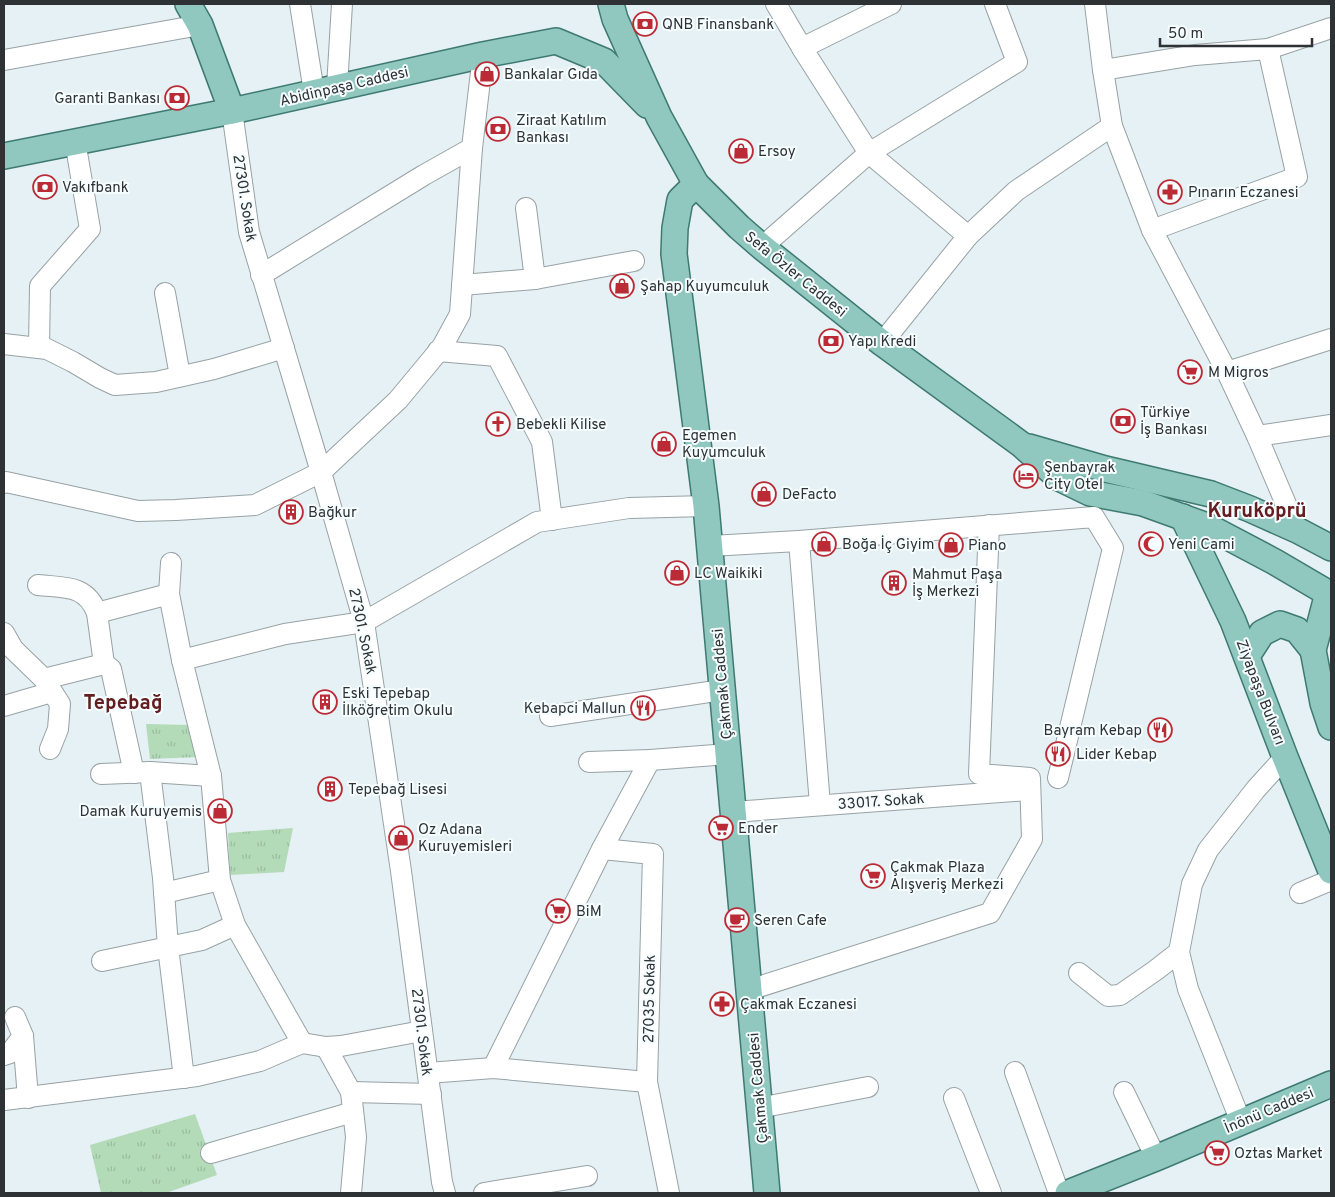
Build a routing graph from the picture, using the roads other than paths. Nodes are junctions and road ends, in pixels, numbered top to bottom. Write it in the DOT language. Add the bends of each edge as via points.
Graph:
graph roads {
  1 [pos="188,4"];
  2 [pos="300,4"];
  3 [pos="342,4"];
  4 [pos="610,4"];
  5 [pos="776,4"];
  6 [pos="891,4"];
  7 [pos="995,4"];
  8 [pos="1094,4"];
  9 [pos="200,25"];
  10 [pos="1331,28"];
  11 [pos="802,48"];
  12 [pos="1268,49"];
  13 [pos="483,55"];
  14 [pos="4,60"];
  15 [pos="1103,70"];
  16 [pos="326,89"];
  17 [pos="232,111"];
  18 [pos="659,117"];
  19 [pos="1112,126"];
  20 [pos="75,142"];
  21 [pos="472,148"];
  22 [pos="869,153"];
  23 [pos="4,156"];
  24 [pos="696,184"];
  25 [pos="526,208"];
  26 [pos="1152,230"];
  27 [pos="968,236"];
  28 [pos="762,248"];
  29 [pos="634,261"];
  30 [pos="262,275"];
  31 [pos="535,279"];
  32 [pos="462,285"];
  33 [pos="165,293"];
  34 [pos="1331,339"];
  35 [pos="882,343"];
  36 [pos="4,344"];
  37 [pos="39,348"];
  38 [pos="284,348"];
  39 [pos="438,352"];
  40 [pos="1227,372"];
  41 [pos="180,376"];
  42 [pos="1331,425"];
  43 [pos="1257,436"];
  44 [pos="1022,445"];
  45 [pos="321,472"];
  46 [pos="4,483"];
  47 [pos="706,506"];
  48 [pos="1183,517"];
  49 [pos="552,520"];
  50 [pos="989,525"];
  51 [pos="1297,530"];
  52 [pos="800,541"];
  53 [pos="710,546"];
  54 [pos="1331,548"];
  55 [pos="171,563"];
  56 [pos="38,585"];
  57 [pos="169,594"];
  58 [pos="1330,594"];
  59 [pos="97,613"];
  60 [pos="364,622"];
  61 [pos="4,633"];
  62 [pos="1313,650"];
  63 [pos="1247,656"];
  64 [pos="182,660"];
  65 [pos="104,664"];
  66 [pos="48,685"];
  67 [pos="722,690"];
  68 [pos="4,706"];
  69 [pos="550,716"];
  70 [pos="1331,727"];
  71 [pos="50,749"];
  72 [pos="728,754"];
  73 [pos="1285,756"];
  74 [pos="650,760"];
  75 [pos="589,762"];
  76 [pos="142,772"];
  77 [pos="101,774"];
  78 [pos="211,776"];
  79 [pos="1058,778"];
  80 [pos="1030,790"];
  81 [pos="820,805"];
  82 [pos="733,812"];
  83 [pos="602,849"];
  84 [pos="1331,871"];
  85 [pos="220,880"];
  86 [pos="1331,880"];
  87 [pos="164,893"];
  88 [pos="1300,893"];
  89 [pos="235,924"];
  90 [pos="168,947"];
  91 [pos="1179,952"];
  92 [pos="102,962"];
  93 [pos="1079,973"];
  94 [pos="749,990"];
  95 [pos="15,1017"];
  96 [pos="422,1031"];
  97 [pos="23,1036"];
  98 [pos="302,1043"];
  99 [pos="326,1047"];
  100 [pos="4,1055"];
  101 [pos="494,1068"];
  102 [pos="1015,1072"];
  103 [pos="428,1073"];
  104 [pos="184,1078"];
  105 [pos="647,1082"];
  106 [pos="1331,1084"];
  107 [pos="868,1087"];
  108 [pos="351,1092"];
  109 [pos="1124,1092"];
  110 [pos="431,1094"];
  111 [pos="28,1098"];
  112 [pos="954,1098"];
  113 [pos="4,1100"];
  114 [pos="759,1108"];
  115 [pos="353,1112"];
  116 [pos="1241,1122"];
  117 [pos="211,1153"];
  118 [pos="1156,1158"];
  119 [pos="587,1176"];
  120 [pos="351,1193"];
  121 [pos="445,1193"];
  122 [pos="484,1193"];
  123 [pos="669,1193"];
  124 [pos="767,1193"];
  125 [pos="991,1193"];
  126 [pos="1059,1193"];
  127 [pos="1068,1193"];
  1 -- 9 [label="main road"];
  2 -- 16 [label="street"];
  3 -- 16 [label="street"];
  4 -- 18 [label="main road"];
  5 -- 11 [label="street"];
  6 -- 11 [label="street"];
  7 -- 22 [label="street" via="1017,62"];
  8 -- 15 [label="street"];
  9 -- 14 [label="street"];
  9 -- 17 [label="main road"];
  10 -- 12 [label="street"];
  11 -- 22 [label="street"];
  12 -- 15 [label="street" via="1195,55"];
  12 -- 26 [label="street" via="1297,177"];
  13 -- 16 [label="main road, Abidinpaşa Caddesi"];
  13 -- 18 [label="main road, Abidinpaşa Caddesi" via="556,41 604,61"];
  13 -- 21 [label="street"];
  15 -- 19 [label="street"];
  16 -- 17 [label="main road, Abidinpaşa Caddesi"];
  17 -- 20 [label="main road, Abidinpaşa Caddesi"];
  17 -- 30 [label="street, 27301. Sokak" via="248,232"];
  18 -- 24 [label="main road, Sefa Özler Caddesi"];
  19 -- 26 [label="street"];
  19 -- 27 [label="street" via="1016,191"];
  20 -- 23 [label="main road, Abidinpaşa Caddesi"];
  20 -- 37 [label="street" via="90,229 40,286"];
  21 -- 30 [label="street" via="424,174"];
  21 -- 32 [label="street"];
  22 -- 27 [label="street"];
  22 -- 28 [label="street"];
  24 -- 28 [label="main road, Sefa Özler Caddesi"];
  24 -- 47 [label="main road, Çakmak Caddesi" via="680,200 674,254"];
  25 -- 31 [label="street"];
  26 -- 40 [label="street"];
  27 -- 35 [label="street"];
  28 -- 35 [label="main road, Sefa Özler Caddesi"];
  29 -- 31 [label="street"];
  30 -- 38 [label="street, 27301. Sokak"];
  31 -- 32 [label="street"];
  32 -- 39 [label="street" via="460,314"];
  33 -- 41 [label="street"];
  34 -- 40 [label="street"];
  35 -- 44 [label="main road, Sefa Özler Caddesi"];
  36 -- 37 [label="street"];
  37 -- 41 [label="street" via="47,349 115,385 156,382"];
  38 -- 41 [label="street"];
  38 -- 45 [label="street, 27301. Sokak"];
  39 -- 45 [label="street" via="398,400"];
  39 -- 49 [label="street" via="496,356 542,442"];
  40 -- 43 [label="street"];
  42 -- 43 [label="street"];
  43 -- 51 [label="street"];
  44 -- 48 [label="main road, Sefa Özler Caddesi" via="1059,478 1090,493 1143,504"];
  44 -- 51 [label="main road, Sefa Özler Caddesi" via="1105,470 1211,494"];
  45 -- 46 [label="street" via="255,504 176,510 138,510"];
  45 -- 60 [label="street, 27301. Sokak"];
  47 -- 49 [label="street" via="629,508"];
  47 -- 53 [label="main road, Çakmak Caddesi"];
  48 -- 58 [label="main road, Sefa Özler Caddesi" via="1207,526"];
  48 -- 63 [label="main road, Ziyapaşa Bulvarı"];
  49 -- 60 [label="street" via="529,526"];
  50 -- 52 [label="street"];
  50 -- 79 [label="street" via="1094,517 1112,548"];
  50 -- 80 [label="street" via="979,774 1030,778"];
  51 -- 54 [label="main road, Sefa Özler Caddesi"];
  52 -- 53 [label="street"];
  52 -- 81 [label="street"];
  53 -- 67 [label="main road, Çakmak Caddesi"];
  55 -- 57 [label="street"];
  56 -- 59 [label="street" via="81,592 89,598"];
  57 -- 59 [label="street"];
  57 -- 64 [label="street"];
  58 -- 62 [label="main road"];
  59 -- 65 [label="street"];
  60 -- 64 [label="street" via="285,634"];
  60 -- 96 [label="street, 27301. Sokak"];
  61 -- 66 [label="street" via="13,649"];
  62 -- 63 [label="main road" via="1297,630 1280,624 1262,633"];
  62 -- 70 [label="main road"];
  63 -- 73 [label="main road, Ziyapaşa Bulvarı"];
  64 -- 78 [label="street"];
  65 -- 66 [label="street"];
  65 -- 76 [label="street" via="111,669"];
  66 -- 68 [label="street"];
  66 -- 71 [label="street" via="60,704 58,729"];
  67 -- 69 [label="street"];
  67 -- 72 [label="main road, Çakmak Caddesi"];
  72 -- 74 [label="street"];
  72 -- 82 [label="main road, Çakmak Caddesi"];
  73 -- 84 [label="main road, Ziyapaşa Bulvarı"];
  73 -- 91 [label="street" via="1208,850 1192,884"];
  74 -- 75 [label="street"];
  74 -- 83 [label="street"];
  76 -- 77 [label="street"];
  76 -- 78 [label="street"];
  76 -- 87 [label="street"];
  78 -- 85 [label="street"];
  80 -- 81 [label="street, 33017. Sokak"];
  80 -- 94 [label="street" via="1032,839 990,913"];
  81 -- 82 [label="street, 33017. Sokak"];
  82 -- 94 [label="main road, Çakmak Caddesi"];
  83 -- 101 [label="street"];
  83 -- 105 [label="street, 27035 Sokak" via="653,854"];
  85 -- 87 [label="street"];
  85 -- 89 [label="street"];
  86 -- 88 [label="street"];
  87 -- 90 [label="street"];
  89 -- 90 [label="street" via="202,940"];
  89 -- 98 [label="street"];
  90 -- 92 [label="street"];
  90 -- 104 [label="street"];
  91 -- 93 [label="street" via="1120,995 1108,996"];
  91 -- 116 [label="street" via="1188,989"];
  94 -- 114 [label="main road, Çakmak Caddesi"];
  95 -- 97 [label="street"];
  96 -- 99 [label="street"];
  96 -- 103 [label="street, 27301. Sokak"];
  97 -- 100 [label="street" via="10,1053"];
  97 -- 111 [label="street"];
  98 -- 99 [label="street"];
  98 -- 104 [label="street" via="260,1061"];
  99 -- 108 [label="street"];
  101 -- 103 [label="street"];
  101 -- 105 [label="street"];
  102 -- 126 [label="street"];
  103 -- 110 [label="street, 27301. Sokak"];
  104 -- 111 [label="street"];
  105 -- 123 [label="street, 27035 Sokak"];
  106 -- 116 [label="main road, İnönü Caddesi"];
  107 -- 114 [label="street"];
  108 -- 110 [label="street"];
  108 -- 115 [label="street"];
  109 -- 118 [label="street"];
  110 -- 121 [label="street, 27301. Sokak"];
  111 -- 113 [label="street"];
  112 -- 125 [label="street"];
  114 -- 124 [label="main road, Çakmak Caddesi"];
  115 -- 117 [label="street"];
  115 -- 120 [label="street" via="356,1137"];
  116 -- 118 [label="main road, İnönü Caddesi"];
  118 -- 127 [label="main road, İnönü Caddesi"];
  119 -- 122 [label="street"];
}
